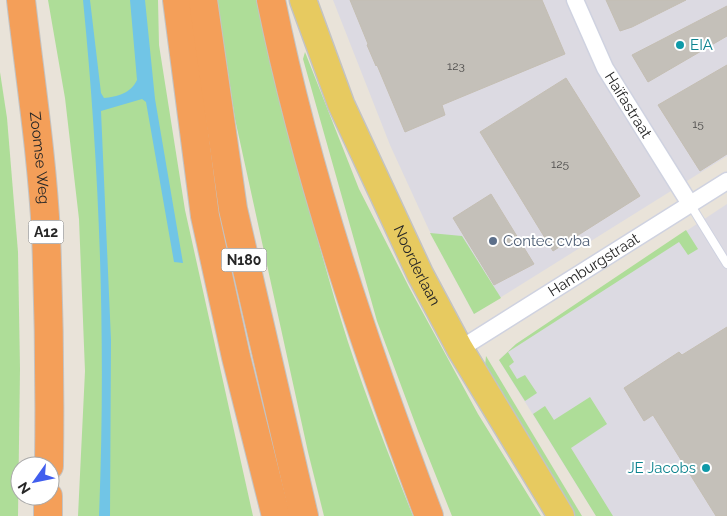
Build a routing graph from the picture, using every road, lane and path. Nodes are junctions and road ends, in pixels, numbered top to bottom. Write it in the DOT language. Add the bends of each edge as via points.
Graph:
graph roads {
  1 [pos="21,0"];
  2 [pos="177,0"];
  3 [pos="203,0"];
  4 [pos="271,0"];
  5 [pos="303,0"];
  6 [pos="574,0"];
  7 [pos="727,181"];
  8 [pos="690,204"];
  9 [pos="727,264"];
  10 [pos="460,348"];
  11 [pos="49,456"];
  12 [pos="276,516"];
  13 [pos="304,516"];
  14 [pos="429,516"];
  15 [pos="561,516"];
  1 -- 11 [label="highway, Zoomse Weg / A12" via="46,233"];
  2 -- 12 [label="highway" via="205,216"];
  3 -- 13 [label="highway, N180" via="233,209"];
  4 -- 14 [label="highway" via="284,67 333,243 357,319"];
  5 -- 10 [label="main road, Noorderlaan" via="341,104 420,274"];
  6 -- 8 [label="street, Haïfastraat" via="605,68"];
  7 -- 8 [label="street, Hamburgstraat"];
  8 -- 9 [label="lane"];
  8 -- 10 [label="street, Hamburgstraat"];
  10 -- 15 [label="main road, Noorderlaan"];
}
